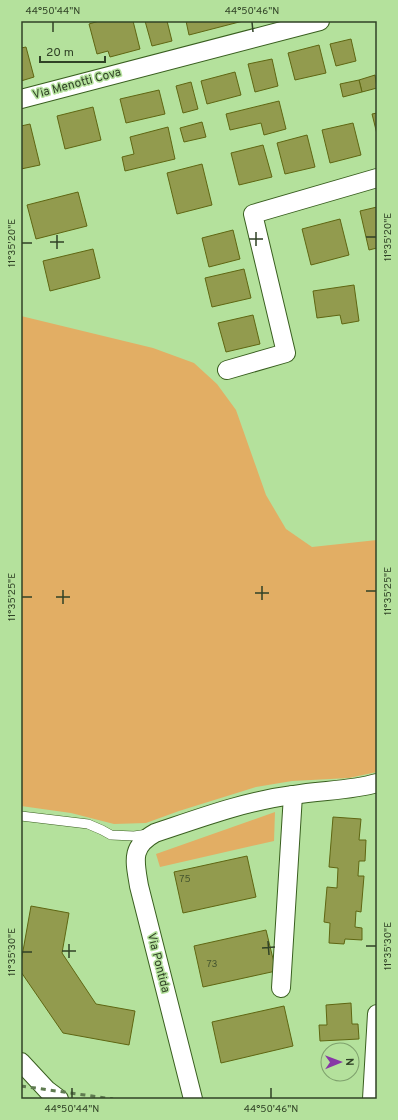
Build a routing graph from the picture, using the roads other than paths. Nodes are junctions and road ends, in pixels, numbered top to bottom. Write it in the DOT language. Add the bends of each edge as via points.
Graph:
graph roads {
  1 [pos="320,21"];
  2 [pos="21,99"];
  3 [pos="377,178"];
  4 [pos="227,370"];
  5 [pos="377,782"];
  6 [pos="293,795"];
  7 [pos="21,816"];
  8 [pos="155,833"];
  9 [pos="281,988"];
  10 [pos="377,1014"];
  11 [pos="24,1064"];
  12 [pos="59,1099"];
  13 [pos="193,1099"];
  14 [pos="372,1099"];
  1 -- 2 [label="street, Via Menotti Cova"];
  3 -- 4 [label="street" via="254,214 286,353"];
  5 -- 6 [label="street, Via Pontida" via="361,788"];
  6 -- 8 [label="street, Via Pontida" via="234,807"];
  6 -- 9 [label="street"];
  7 -- 8 [label="lane, Via Pontida" via="88,824 111,835 134,836"];
  8 -- 13 [label="street, Via Pontida" via="139,845 136,870"];
  10 -- 14 [label="street"];
  11 -- 12 [label="street"];
}
